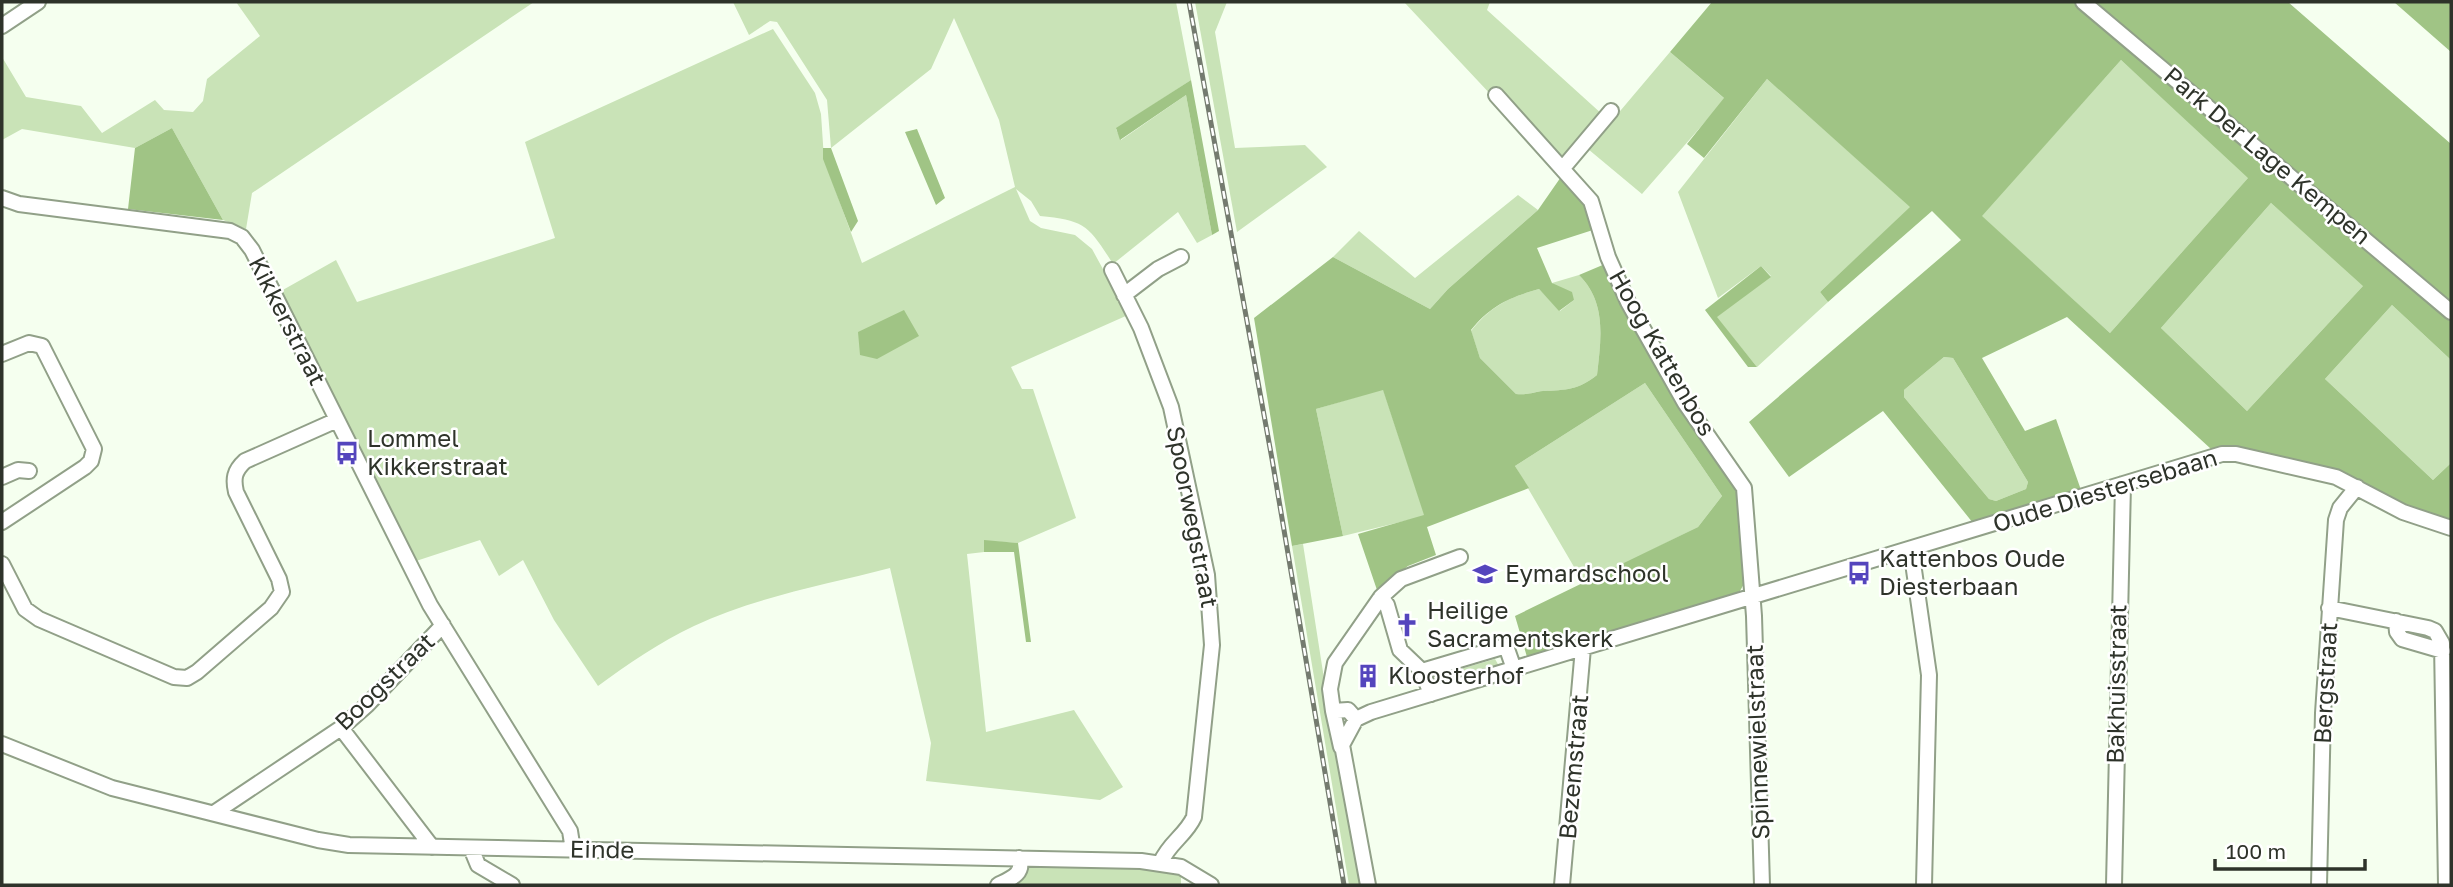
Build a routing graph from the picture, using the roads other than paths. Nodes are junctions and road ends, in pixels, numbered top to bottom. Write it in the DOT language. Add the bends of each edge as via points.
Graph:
graph roads {
  1 [pos="38,2"];
  2 [pos="2083,2"];
  3 [pos="2,26"];
  4 [pos="1496,95"];
  5 [pos="1611,111"];
  6 [pos="1563,168"];
  7 [pos="2,198"];
  8 [pos="1181,257"];
  9 [pos="1112,270"];
  10 [pos="1124,295"];
  11 [pos="2451,312"];
  12 [pos="2,354"];
  13 [pos="337,420"];
  14 [pos="29,471"];
  15 [pos="2,477"];
  16 [pos="2123,484"];
  17 [pos="2357,487"];
  18 [pos="3,522"];
  19 [pos="2451,528"];
  20 [pos="1911,549"];
  21 [pos="1460,557"];
  22 [pos="2,564"];
  23 [pos="1381,597"];
  24 [pos="1753,598"];
  25 [pos="2329,608"];
  26 [pos="443,625"];
  27 [pos="1583,648"];
  28 [pos="1514,669"];
  29 [pos="1422,671"];
  30 [pos="1431,694"];
  31 [pos="1333,711"];
  32 [pos="1356,719"];
  33 [pos="341,728"];
  34 [pos="2,744"];
  35 [pos="1342,748"];
  36 [pos="214,813"];
  37 [pos="432,848"];
  38 [pos="471,848"];
  39 [pos="573,850"];
  40 [pos="1020,858"];
  41 [pos="1161,862"];
  42 [pos="512,885"];
  43 [pos="998,885"];
  44 [pos="1211,885"];
  45 [pos="1368,885"];
  46 [pos="1562,885"];
  47 [pos="1762,885"];
  48 [pos="1924,885"];
  49 [pos="2114,885"];
  50 [pos="2319,885"];
  51 [pos="2446,885"];
  1 -- 3 [label="street"];
  2 -- 11 [label="street, Park Der Lage Kempen"];
  4 -- 6 [label="street, Hoog Kattenbos"];
  5 -- 6 [label="street"];
  6 -- 24 [label="street, Hoog Kattenbos" via="1591,201 1621,288 1670,378 1744,488"];
  7 -- 13 [label="street, Kikkerstraat" via="236,233 251,250"];
  8 -- 10 [label="street"];
  9 -- 10 [label="street, Spoorwegstraat"];
  10 -- 41 [label="street, Spoorwegstraat" via="1171,407 1210,599 1210,670 1194,817 1167,847"];
  12 -- 18 [label="street" via="29,344 42,346 94,449 85,467"];
  13 -- 22 [label="street" via="245,461 236,471 236,492 282,592 271,608 192,676 174,677 39,619 25,610"];
  13 -- 26 [label="street, Kikkerstraat"];
  14 -- 15 [label="street"];
  16 -- 17 [label="street, Oude Diestersebaan" via="2236,454 2334,476"];
  16 -- 20 [label="street, Oude Diestersebaan"];
  16 -- 49 [label="street, Bakhuisstraat"];
  17 -- 19 [label="street, Oude Diestersebaan" via="2403,512"];
  17 -- 25 [label="street, Bergstraat" via="2338,514"];
  20 -- 24 [label="street, Oude Diestersebaan"];
  20 -- 48 [label="street" via="1929,675"];
  21 -- 23 [label="street" via="1401,579"];
  23 -- 29 [label="street" via="1396,644"];
  23 -- 31 [label="street" via="1335,663 1330,690"];
  24 -- 27 [label="street, Oude Diestersebaan"];
  24 -- 47 [label="street, Spinnewielstraat"];
  25 -- 50 [label="street, Bergstraat"];
  25 -- 51 [label="street" via="2396,621 2402,639 2443,651"];
  26 -- 33 [label="street, Boogstraat"];
  26 -- 39 [label="street, Boogstraat" via="570,831"];
  27 -- 28 [label="street, Oude Diestersebaan"];
  27 -- 46 [label="street, Bezemstraat"];
  28 -- 29 [label="street" via="1506,646"];
  28 -- 30 [label="street, Oude Diestersebaan"];
  29 -- 30 [label="street"];
  30 -- 32 [label="street, Oude Diestersebaan"];
  31 -- 32 [label="street" via="1348,710"];
  31 -- 35 [label="street"];
  32 -- 35 [label="street"];
  33 -- 36 [label="street, Boogstraat"];
  33 -- 37 [label="street"];
  34 -- 36 [label="street, Einde" via="112,788"];
  35 -- 45 [label="street"];
  36 -- 37 [label="street, Einde" via="349,845"];
  37 -- 38 [label="street, Einde"];
  38 -- 39 [label="street, Einde"];
  38 -- 42 [label="street" via="478,865"];
  39 -- 40 [label="street, Einde"];
  40 -- 41 [label="street, Einde"];
  40 -- 43 [label="street" via="1019,872"];
  41 -- 44 [label="street, Einde" via="1181,867"];
}
